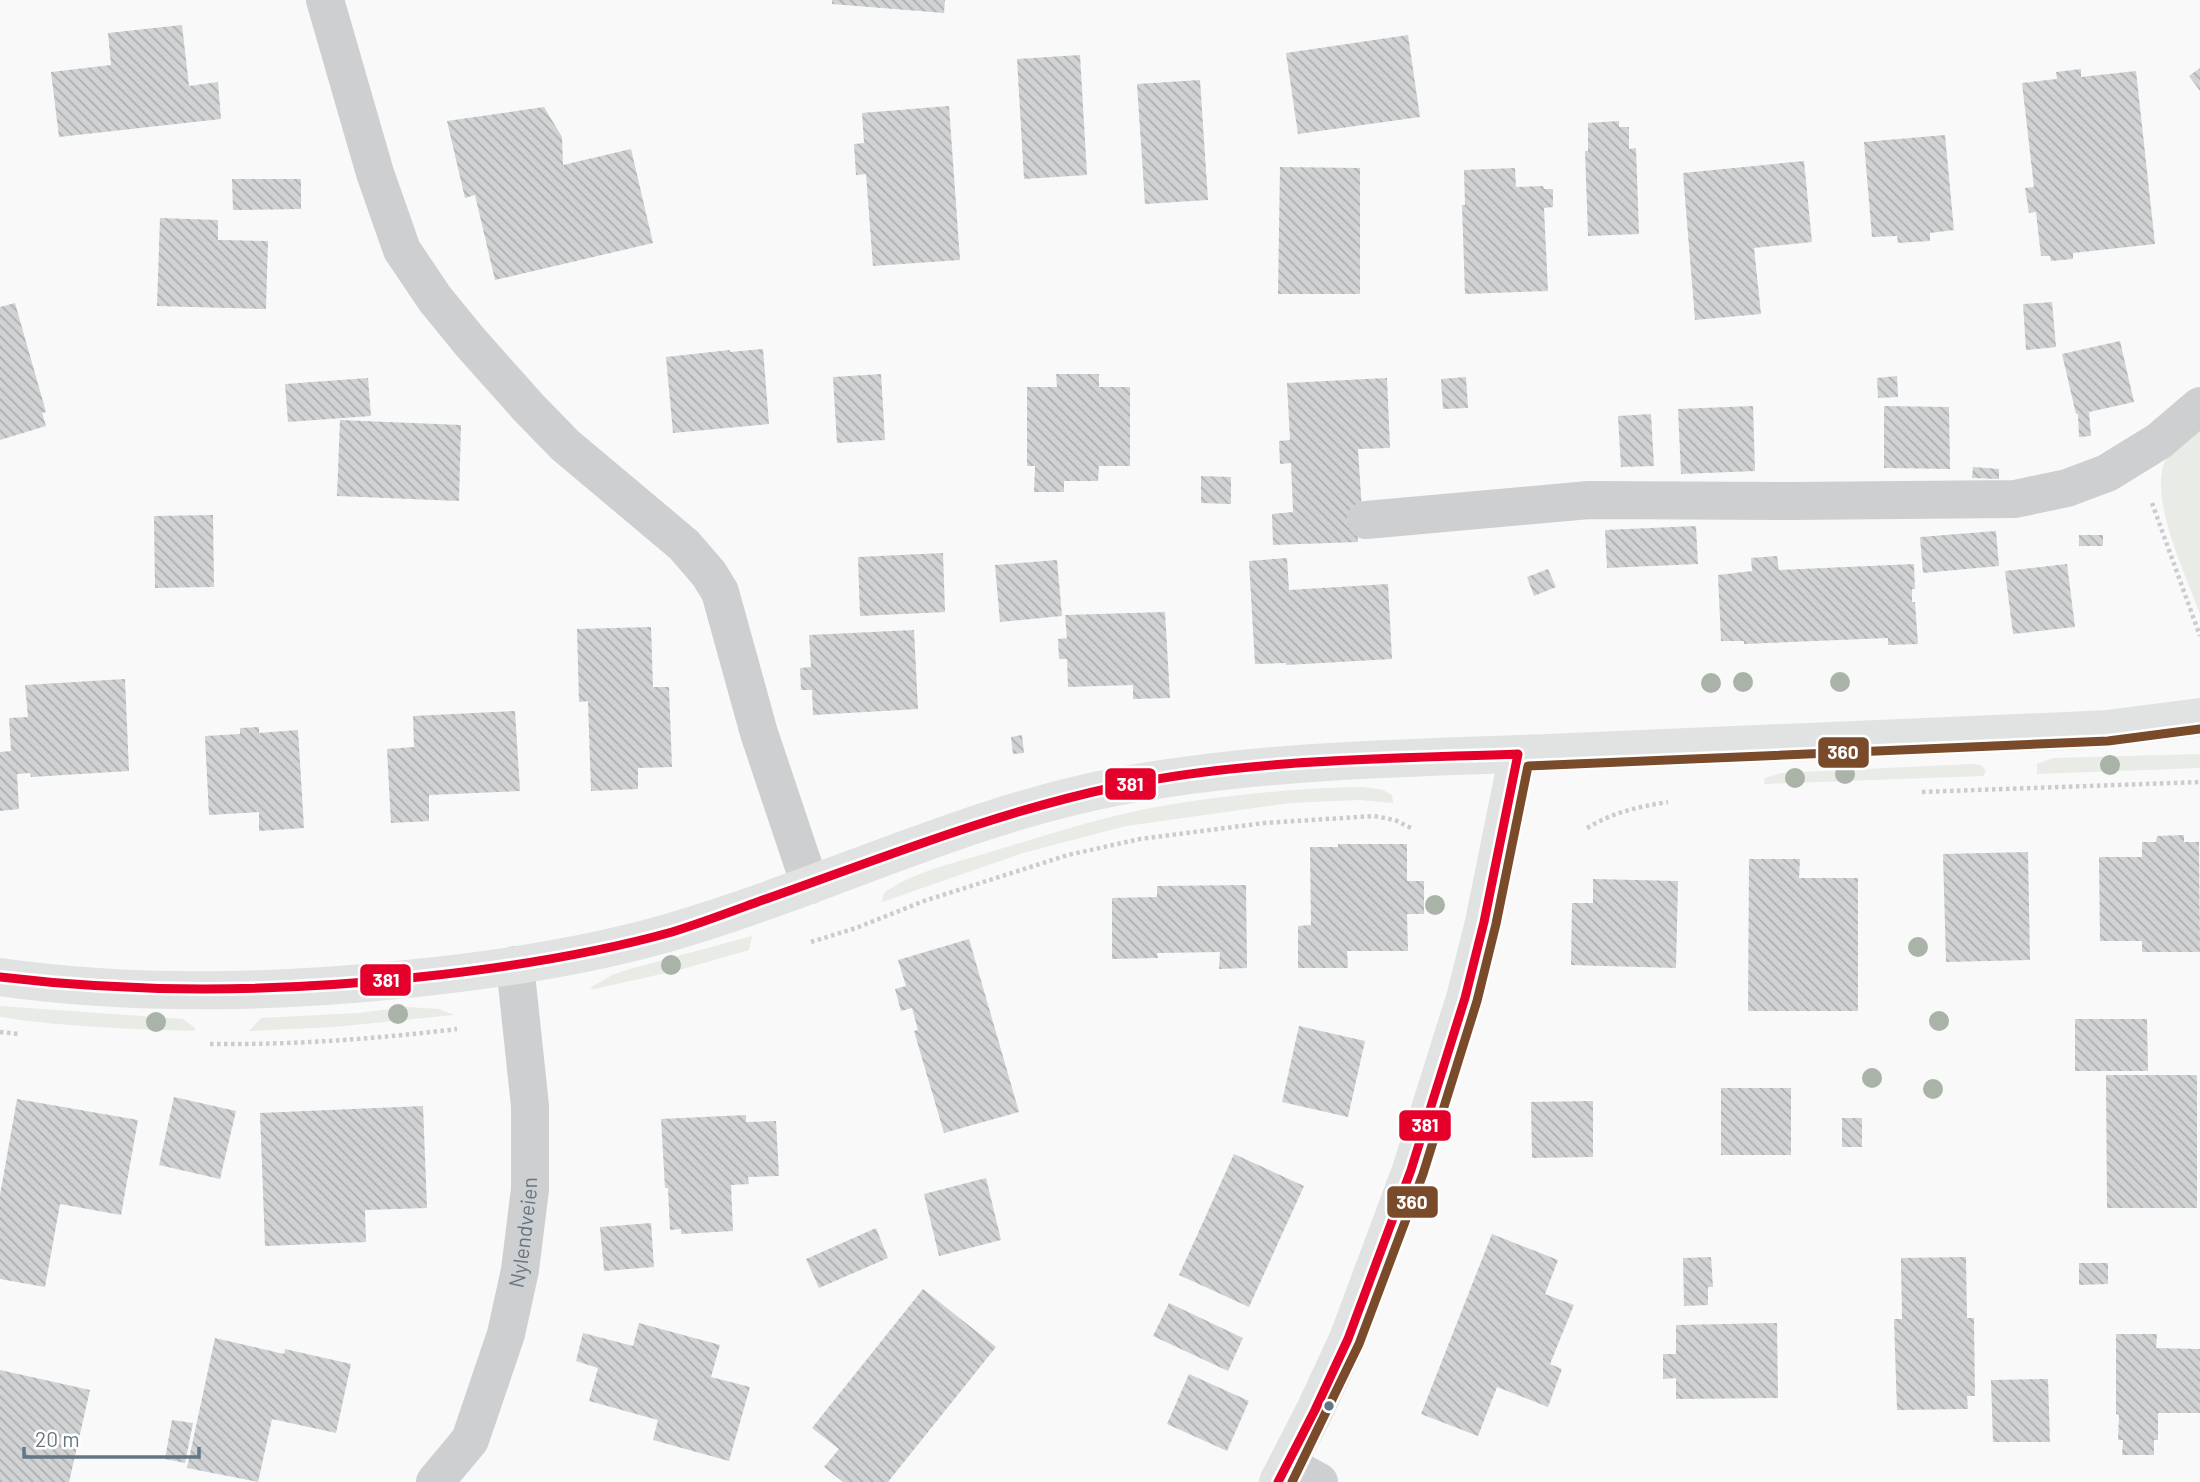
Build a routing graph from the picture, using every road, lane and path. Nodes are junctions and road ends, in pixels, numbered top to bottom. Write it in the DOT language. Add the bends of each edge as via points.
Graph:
graph roads {
  1 [pos="325,0"];
  2 [pos="2200,406"];
  3 [pos="2135,456"];
  4 [pos="1366,520"];
  5 [pos="2200,636"];
  6 [pos="2200,717"];
  7 [pos="1518,754"];
  8 [pos="2200,782"];
  9 [pos="1915,792"];
  10 [pos="1676,800"];
  11 [pos="1587,828"];
  12 [pos="1413,829"];
  13 [pos="810,885"];
  14 [pos="802,945"];
  15 [pos="515,965"];
  16 [pos="0,977"];
  17 [pos="1295,1476"];
  18 [pos="435,1482"];
  1 -- 13 [label="street" via="402,250 435,299 508,387 555,435 684,545 720,592 759,733"];
  2 -- 3 [label="street"];
  3 -- 4 [label="street" via="2067,488 2015,499 1589,500"];
  3 -- 5 [label="path"];
  6 -- 7 [label="main road" via="2107,729"];
  7 -- 13 [label="main road" via="1331,761 1118,786 986,822"];
  7 -- 17 [label="main road" via="1484,922 1428,1119"];
  8 -- 9 [label="path"];
  10 -- 11 [label="path" via="1639,806"];
  12 -- 14 [label="path" via="1374,816 1264,822 1140,839 1068,855"];
  13 -- 15 [label="main road" via="673,931"];
  15 -- 16 [label="main road" via="247,991 145,990"];
  15 -- 18 [label="street, Nylendveien" via="530,1106 530,1189 520,1270 506,1334 470,1440"];
}
